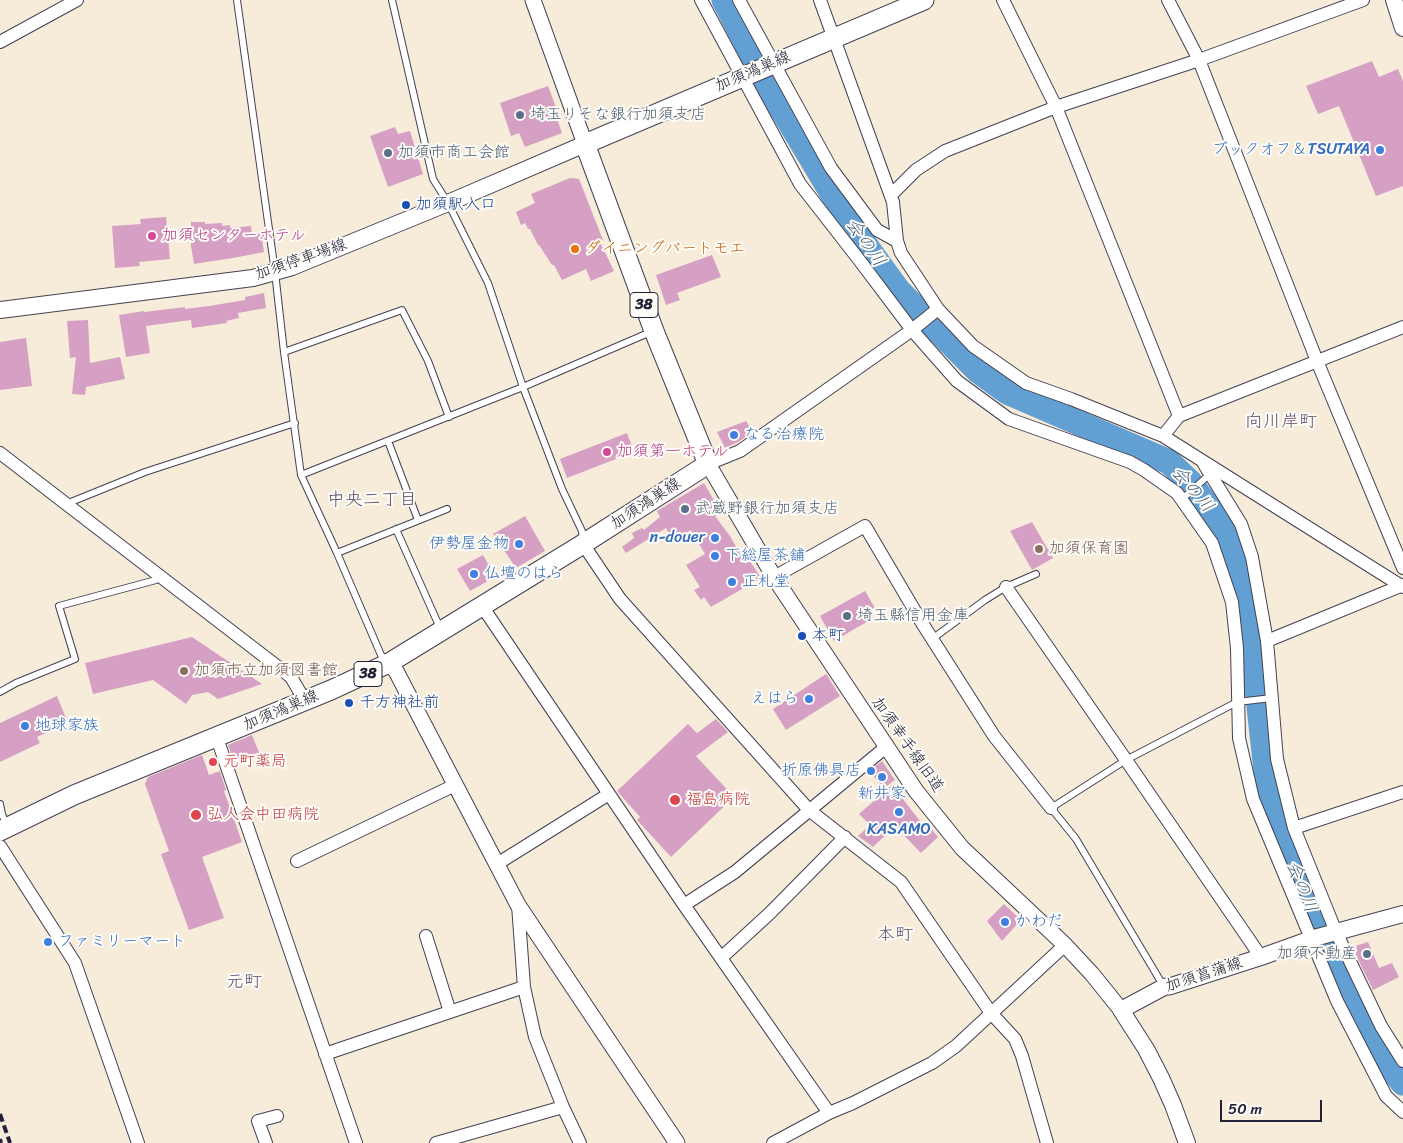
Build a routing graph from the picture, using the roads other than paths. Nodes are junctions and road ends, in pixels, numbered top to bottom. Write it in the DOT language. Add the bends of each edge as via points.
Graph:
graph roads {
  1 [pos="77,0"];
  2 [pos="237,0"];
  3 [pos="392,0"];
  4 [pos="533,0"];
  5 [pos="702,0"];
  6 [pos="739,0"];
  7 [pos="820,0"];
  8 [pos="924,0"];
  9 [pos="1003,0"];
  10 [pos="1168,0"];
  11 [pos="1363,0"];
  12 [pos="1394,0"];
  13 [pos="59,4"];
  14 [pos="1403,28"];
  15 [pos="834,38"];
  16 [pos="0,42"];
  17 [pos="1199,60"];
  18 [pos="770,66"];
  19 [pos="745,76"];
  20 [pos="1056,107"];
  21 [pos="585,144"];
  22 [pos="891,195"];
  23 [pos="448,203"];
  24 [pos="897,241"];
  25 [pos="275,272"];
  26 [pos="0,310"];
  27 [pos="938,310"];
  28 [pos="1403,327"];
  29 [pos="912,330"];
  30 [pos="654,331"];
  31 [pos="284,352"];
  32 [pos="1318,361"];
  33 [pos="523,387"];
  34 [pos="449,416"];
  35 [pos="1179,416"];
  36 [pos="295,422"];
  37 [pos="1163,436"];
  38 [pos="388,441"];
  39 [pos="0,453"];
  40 [pos="1203,462"];
  41 [pos="708,464"];
  42 [pos="1210,474"];
  43 [pos="301,475"];
  44 [pos="1181,500"];
  45 [pos="66,504"];
  46 [pos="447,509"];
  47 [pos="418,520"];
  48 [pos="396,529"];
  49 [pos="583,544"];
  50 [pos="337,553"];
  51 [pos="1403,568"];
  52 [pos="1036,574"];
  53 [pos="160,576"];
  54 [pos="774,577"];
  55 [pos="1402,586"];
  56 [pos="1006,587"];
  57 [pos="482,606"];
  58 [pos="441,630"];
  59 [pos="932,639"];
  60 [pos="1267,641"];
  61 [pos="389,663"];
  62 [pos="0,692"];
  63 [pos="1272,698"];
  64 [pos="305,701"];
  65 [pos="1237,702"];
  66 [pos="217,738"];
  67 [pos="886,747"];
  68 [pos="1126,760"];
  69 [pos="455,786"];
  70 [pos="1403,792"];
  71 [pos="609,794"];
  72 [pos="0,804"];
  73 [pos="1051,808"];
  74 [pos="809,810"];
  75 [pos="1294,828"];
  76 [pos="4,829"];
  77 [pos="845,837"];
  78 [pos="0,846"];
  79 [pos="297,861"];
  80 [pos="496,864"];
  81 [pos="518,905"];
  82 [pos="684,905"];
  83 [pos="1403,914"];
  84 [pos="1334,933"];
  85 [pos="426,936"];
  86 [pos="1312,938"];
  87 [pos="1065,945"];
  88 [pos="1260,957"];
  89 [pos="721,958"];
  90 [pos="524,987"];
  91 [pos="1164,987"];
  92 [pos="1121,1010"];
  93 [pos="450,1012"];
  94 [pos="991,1013"];
  95 [pos="325,1054"];
  96 [pos="1403,1061"];
  97 [pos="563,1107"];
  98 [pos="1403,1112"];
  99 [pos="829,1113"];
  100 [pos="277,1116"];
  101 [pos="1183,1142"];
  102 [pos="138,1143"];
  103 [pos="266,1143"];
  104 [pos="356,1143"];
  105 [pos="436,1143"];
  106 [pos="580,1143"];
  107 [pos="677,1143"];
  108 [pos="773,1143"];
  109 [pos="1047,1143"];
  1 -- 13 [label="street"];
  2 -- 25 [label="lane"];
  3 -- 23 [label="lane" via="433,179"];
  4 -- 21 [label="street"];
  5 -- 19 [label="street"];
  6 -- 18 [label="street"];
  7 -- 15 [label="street"];
  8 -- 15 [label="main road, 加須鴻巣線"];
  9 -- 20 [label="street"];
  10 -- 17 [label="street"];
  11 -- 17 [label="street"];
  12 -- 14 [label="main road"];
  13 -- 16 [label="street"];
  15 -- 18 [label="main road, 加須鴻巣線"];
  15 -- 22 [label="street"];
  17 -- 20 [label="street"];
  17 -- 32 [label="street"];
  18 -- 19 [label="main road, 加須鴻巣線"];
  18 -- 24 [label="street" via="831,168 878,230"];
  19 -- 21 [label="main road, 加須鴻巣線"];
  19 -- 29 [label="street" via="800,184"];
  20 -- 22 [label="street" via="945,151 916,170"];
  20 -- 35 [label="street"];
  21 -- 23 [label="main road, 加須停車場線"];
  21 -- 30 [label="main road, 38"];
  22 -- 24 [label="street"];
  23 -- 25 [label="main road, 加須停車場線"];
  23 -- 33 [label="lane" via="488,283"];
  24 -- 27 [label="street" via="901,253"];
  25 -- 26 [label="main road, 加須停車場線" via="253,278"];
  25 -- 31 [label="lane"];
  27 -- 29 [label="street"];
  27 -- 37 [label="street" via="972,346 1026,383"];
  28 -- 32 [label="street"];
  29 -- 41 [label="street" via="740,451"];
  29 -- 44 [label="street" via="957,381 1009,419 1130,462 1176,493"];
  30 -- 33 [label="lane"];
  30 -- 41 [label="main road, 38"];
  31 -- 34 [label="lane" via="402,310 428,361"];
  31 -- 36 [label="lane"];
  32 -- 35 [label="street"];
  32 -- 51 [label="street"];
  33 -- 34 [label="lane"];
  33 -- 49 [label="lane" via="562,489 582,531"];
  34 -- 38 [label="lane"];
  35 -- 37 [label="street"];
  36 -- 43 [label="lane"];
  36 -- 45 [label="lane" via="145,472"];
  37 -- 40 [label="street"];
  38 -- 43 [label="lane"];
  38 -- 47 [label="lane"];
  39 -- 45 [label="street"];
  40 -- 42 [label="street"];
  40 -- 55 [label="street"];
  41 -- 49 [label="main road, 加須鴻巣線 / 38"];
  41 -- 54 [label="street, 加須幸手線旧道"];
  42 -- 44 [label="lane"];
  42 -- 60 [label="street" via="1241,524 1252,557"];
  43 -- 50 [label="lane"];
  44 -- 65 [label="street" via="1212,543 1232,602 1237,648"];
  45 -- 53 [label="street"];
  46 -- 47 [label="lane"];
  47 -- 48 [label="lane"];
  48 -- 50 [label="lane"];
  48 -- 58 [label="lane"];
  49 -- 57 [label="main road, 加須鴻巣線 / 38"];
  49 -- 74 [label="street" via="620,599"];
  50 -- 61 [label="lane" via="381,654"];
  52 -- 56 [label="lane"];
  53 -- 62 [label="lane" via="156,580 59,606 75,659"];
  53 -- 64 [label="street" via="291,677"];
  54 -- 59 [label="street" via="865,526"];
  54 -- 67 [label="street, 加須幸手線旧道"];
  55 -- 60 [label="street"];
  56 -- 59 [label="lane"];
  56 -- 68 [label="street"];
  57 -- 58 [label="main road, 加須鴻巣線 / 38"];
  57 -- 71 [label="street"];
  58 -- 61 [label="main road, 加須鴻巣線 / 38"];
  59 -- 73 [label="street" via="994,736"];
  60 -- 63 [label="street"];
  61 -- 64 [label="main road, 加須鴻巣線 / 38"];
  61 -- 69 [label="street"];
  63 -- 65 [label="lane"];
  63 -- 75 [label="street" via="1277,759"];
  64 -- 66 [label="main road, 加須鴻巣線 / 38"];
  65 -- 68 [label="lane"];
  65 -- 86 [label="street" via="1239,738 1253,800"];
  66 -- 76 [label="main road, 加須鴻巣線 / 38" via="74,795"];
  66 -- 95 [label="street"];
  67 -- 74 [label="street"];
  67 -- 87 [label="street, 加須幸手線旧道" via="962,848"];
  68 -- 73 [label="lane"];
  68 -- 88 [label="street"];
  69 -- 79 [label="street"];
  69 -- 80 [label="street"];
  70 -- 75 [label="street"];
  71 -- 80 [label="street"];
  71 -- 82 [label="street"];
  72 -- 76 [label="lane"];
  73 -- 91 [label="lane" via="1076,839"];
  74 -- 77 [label="street"];
  74 -- 82 [label="street" via="735,872"];
  75 -- 84 [label="street"];
  77 -- 89 [label="street"];
  77 -- 94 [label="street" via="901,882"];
  78 -- 102 [label="street" via="76,964"];
  80 -- 81 [label="street"];
  81 -- 90 [label="street"];
  81 -- 107 [label="street"];
  82 -- 89 [label="street"];
  83 -- 84 [label="main road, 加須菖蒲線"];
  84 -- 86 [label="main road, 加須菖蒲線"];
  84 -- 96 [label="street" via="1380,1026"];
  85 -- 93 [label="street"];
  86 -- 88 [label="main road, 加須菖蒲線"];
  86 -- 98 [label="street" via="1337,1001 1386,1096"];
  87 -- 92 [label="street, 加須幸手線旧道"];
  87 -- 94 [label="street"];
  88 -- 91 [label="main road, 加須菖蒲線"];
  89 -- 99 [label="street"];
  90 -- 93 [label="street"];
  90 -- 97 [label="street" via="535,1037"];
  91 -- 92 [label="main road, 加須菖蒲線"];
  92 -- 101 [label="main road" via="1161,1078 1173,1105"];
  93 -- 95 [label="street"];
  94 -- 99 [label="street" via="956,1046 932,1063"];
  94 -- 109 [label="street" via="1015,1039"];
  95 -- 104 [label="street"];
  97 -- 105 [label="street"];
  97 -- 106 [label="street"];
  99 -- 108 [label="street"];
  100 -- 103 [label="street" via="258,1121"];
}
